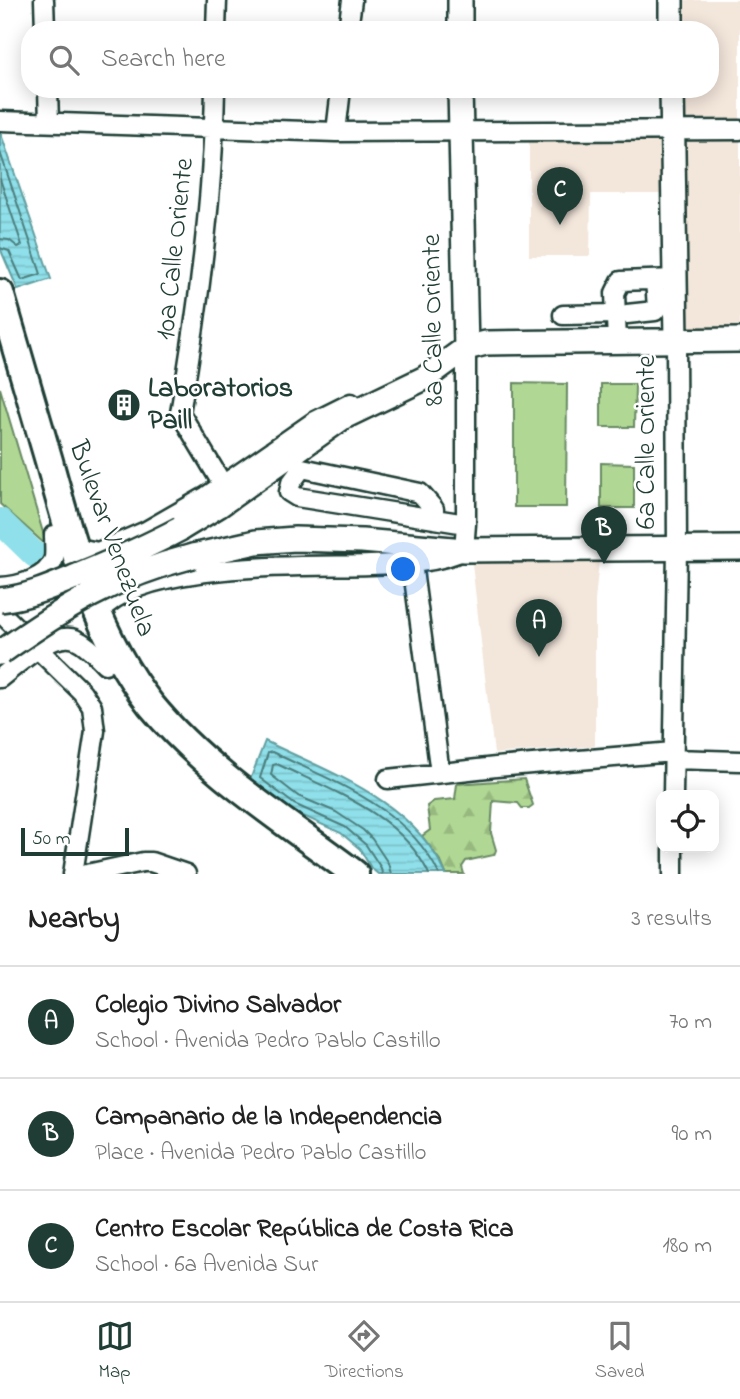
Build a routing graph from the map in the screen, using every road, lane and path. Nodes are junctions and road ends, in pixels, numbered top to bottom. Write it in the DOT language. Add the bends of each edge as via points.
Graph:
graph roads {
  1 [pos="44,0"];
  2 [pos="217,0"];
  3 [pos="352,0"];
  4 [pos="460,0"];
  5 [pos="671,0"];
  6 [pos="45,21"];
  7 [pos="216,21"];
  8 [pos="349,21"];
  9 [pos="460,21"];
  10 [pos="671,21"];
  11 [pos="48,98"];
  12 [pos="215,98"];
  13 [pos="340,98"];
  14 [pos="460,98"];
  15 [pos="672,98"];
  16 [pos="2,122"];
  17 [pos="49,122"];
  18 [pos="215,130"];
  19 [pos="460,130"];
  20 [pos="672,130"];
  21 [pos="740,130"];
  22 [pos="336,132"];
  23 [pos="665,279"];
  24 [pos="0,293"];
  25 [pos="621,314"];
  26 [pos="563,315"];
  27 [pos="676,341"];
  28 [pos="740,341"];
  29 [pos="617,342"];
  30 [pos="0,348"];
  31 [pos="460,352"];
  32 [pos="223,485"];
  33 [pos="435,519"];
  34 [pos="466,524"];
  35 [pos="61,533"];
  36 [pos="131,537"];
  37 [pos="677,548"];
  38 [pos="740,548"];
  39 [pos="464,550"];
  40 [pos="412,563"];
  41 [pos="155,582"];
  42 [pos="0,586"];
  43 [pos="1,610"];
  44 [pos="98,613"];
  45 [pos="38,649"];
  46 [pos="0,653"];
  47 [pos="104,664"];
  48 [pos="0,678"];
  49 [pos="673,756"];
  50 [pos="740,761"];
  51 [pos="207,771"];
  52 [pos="440,773"];
  53 [pos="388,779"];
  54 [pos="673,790"];
  55 [pos="673,853"];
  56 [pos="149,868"];
  57 [pos="73,874"];
  58 [pos="87,874"];
  59 [pos="186,874"];
  60 [pos="331,874"];
  61 [pos="355,874"];
  62 [pos="673,874"];
  1 -- 6 [label="street"];
  2 -- 7 [label="street"];
  3 -- 8 [label="street"];
  4 -- 9 [label="main road"];
  5 -- 10 [label="main road"];
  11 -- 17 [label="street"];
  12 -- 18 [label="street, 10a Calle Oriente"];
  13 -- 22 [label="street"];
  14 -- 19 [label="main road, 8a Calle Oriente"];
  15 -- 20 [label="main road, 6a Calle Oriente"];
  16 -- 17 [label="street"];
  17 -- 18 [label="street"];
  18 -- 22 [label="street"];
  18 -- 32 [label="street, 10a Calle Oriente" via="198,315 180,413"];
  19 -- 20 [label="street"];
  19 -- 22 [label="street"];
  19 -- 31 [label="main road, 8a Calle Oriente"];
  20 -- 21 [label="street"];
  20 -- 23 [label="main road, 6a Calle Oriente"];
  23 -- 25 [label="street" via="655,312"];
  23 -- 25 [label="street" via="621,281 615,293"];
  23 -- 27 [label="main road, 6a Calle Oriente"];
  24 -- 35 [label="highway, Bulevar Venezuela"];
  25 -- 26 [label="street"];
  25 -- 29 [label="street"];
  27 -- 28 [label="main road"];
  27 -- 29 [label="main road"];
  27 -- 37 [label="street, 6a Calle Oriente"];
  29 -- 31 [label="main road" via="486,343"];
  30 -- 35 [label="highway, Bulevar Venezuela"];
  31 -- 32 [label="street" via="335,409"];
  31 -- 34 [label="street, 8a Calle Oriente"];
  31 -- 43 [label="main road, bridge" via="425,378 342,418 180,529 128,555 20,597"];
  32 -- 36 [label="street"];
  33 -- 33 [label="street" via="297,497 289,492 302,468 420,493 434,509"];
  33 -- 34 [label="street"];
  34 -- 39 [label="street, 8a Calle Oriente"];
  35 -- 36 [label="street" via="89,552"];
  35 -- 42 [label="street" via="46,571 33,579"];
  35 -- 44 [label="highway, Bulevar Venezuela"];
  35 -- 47 [label="highway, Bulevar Venezuela" via="80,609"];
  36 -- 41 [label="street" via="118,552 123,569 137,582"];
  37 -- 38 [label="main road"];
  37 -- 39 [label="main road"];
  37 -- 49 [label="street, 6a Calle Oriente"];
  39 -- 40 [label="street" via="452,557"];
  39 -- 46 [label="main road, bridge" via="295,539 193,556 103,587"];
  40 -- 41 [label="street" via="230,570"];
  40 -- 52 [label="street"];
  41 -- 44 [label="street" via="113,599"];
  43 -- 45 [label="street"];
  44 -- 51 [label="highway, Bulevar Venezuela" via="138,687"];
  45 -- 47 [label="street" via="68,637 78,640"];
  45 -- 48 [label="street"];
  45 -- 57 [label="street" via="86,697 95,717"];
  47 -- 51 [label="highway, Bulevar Venezuela" via="155,729"];
  49 -- 50 [label="street"];
  49 -- 52 [label="street"];
  49 -- 54 [label="street, 6a Calle Oriente"];
  51 -- 60 [label="highway, Bulevar Venezuela"];
  51 -- 61 [label="highway, Bulevar Venezuela"];
  52 -- 53 [label="street"];
  55 -- 62 [label="street"];
  56 -- 58 [label="street" via="137,862"];
  56 -- 59 [label="street"];
}
